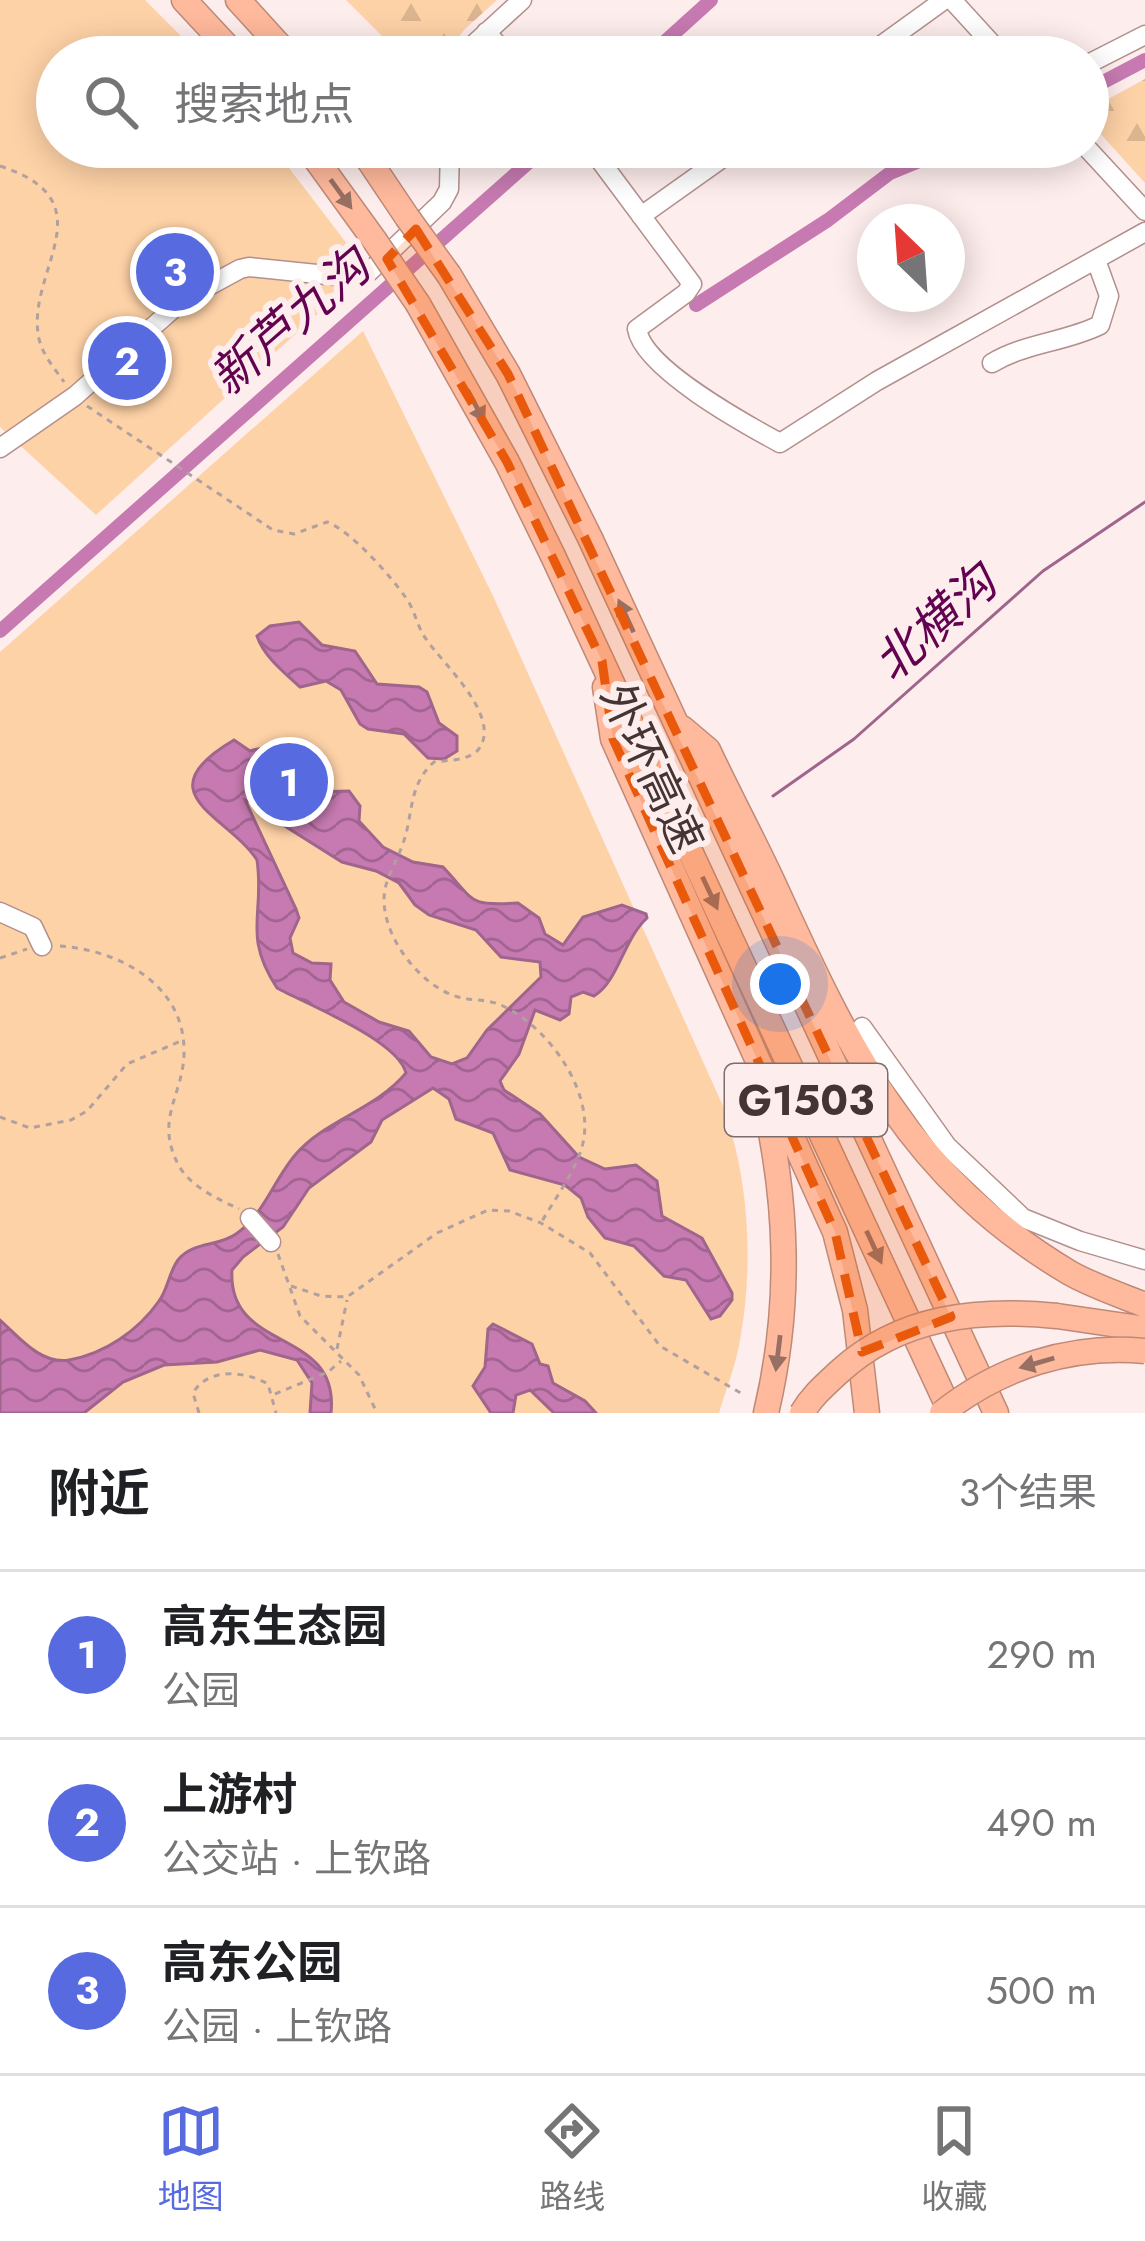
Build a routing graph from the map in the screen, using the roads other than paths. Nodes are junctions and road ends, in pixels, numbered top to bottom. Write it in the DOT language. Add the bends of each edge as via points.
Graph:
graph roads {
  1 [pos="184,0"];
  2 [pos="238,0"];
  3 [pos="522,0"];
  4 [pos="948,0"];
  5 [pos="486,32"];
  6 [pos="1145,35"];
  7 [pos="217,36"];
  8 [pos="271,36"];
  9 [pos="482,36"];
  10 [pos="490,36"];
  11 [pos="896,36"];
  12 [pos="983,36"];
  13 [pos="1109,53"];
  14 [pos="322,168"];
  15 [pos="374,168"];
  16 [pos="450,168"];
  17 [pos="606,168"];
  18 [pos="708,168"];
  19 [pos="1105,168"];
  20 [pos="1145,212"];
  21 [pos="641,216"];
  22 [pos="1145,232"];
  23 [pos="1096,260"];
  24 [pos="992,363"];
  25 [pos="0,448"];
  26 [pos="602,661"];
  27 [pos="675,723"];
  28 [pos="0,913"];
  29 [pos="42,946"];
  30 [pos="862,1027"];
  31 [pos="764,1071"];
  32 [pos="250,1218"];
  33 [pos="271,1242"];
  34 [pos="1145,1260"];
  35 [pos="1145,1305"];
  36 [pos="1145,1329"];
  37 [pos="1145,1352"];
  38 [pos="766,1413"];
  39 [pos="802,1413"];
  40 [pos="867,1413"];
  41 [pos="947,1413"];
  42 [pos="996,1413"];
  1 -- 7 [label="highway"];
  2 -- 8 [label="highway"];
  3 -- 5 [label="street"];
  4 -- 11 [label="street"];
  4 -- 12 [label="street"];
  5 -- 9 [label="street"];
  5 -- 10 [label="street"];
  6 -- 13 [label="street"];
  14 -- 26 [label="highway, 外环高速 / G1503, one-way, bridge" via="418,304 507,463"];
  27 -- 15 [label="highway, 外环高速 / G1503, one-way, bridge" via="508,374"];
  16 -- 25 [label="street" via="442,202 380,266 346,277 239,269 183,300 75,396"];
  17 -- 21 [label="street"];
  18 -- 21 [label="street"];
  19 -- 20 [label="street"];
  21 -- 23 [label="street" via="692,284 637,329 638,338 656,362 780,443"];
  22 -- 23 [label="street"];
  23 -- 24 [label="street" via="1108,296 1100,325"];
  26 -- 31 [label="highway" via="613,739"];
  26 -- 41 [label="highway, 外环高速 / G1503, one-way"];
  27 -- 35 [label="highway" via="708,750 861,1063 913,1140 971,1201 1073,1275"];
  27 -- 42 [label="highway, 外环高速 / G1503"];
  28 -- 29 [label="street" via="33,927"];
  30 -- 34 [label="street" via="947,1146 1023,1217"];
  31 -- 38 [label="highway, one-way" via="785,1238"];
  31 -- 40 [label="highway" via="840,1250"];
  32 -- 33 [label="street"];
  36 -- 39 [label="highway, bridge" via="1004,1310 910,1327 860,1353"];
  37 -- 41 [label="highway, one-way, bridge" via="1028,1364 993,1378"];
}
